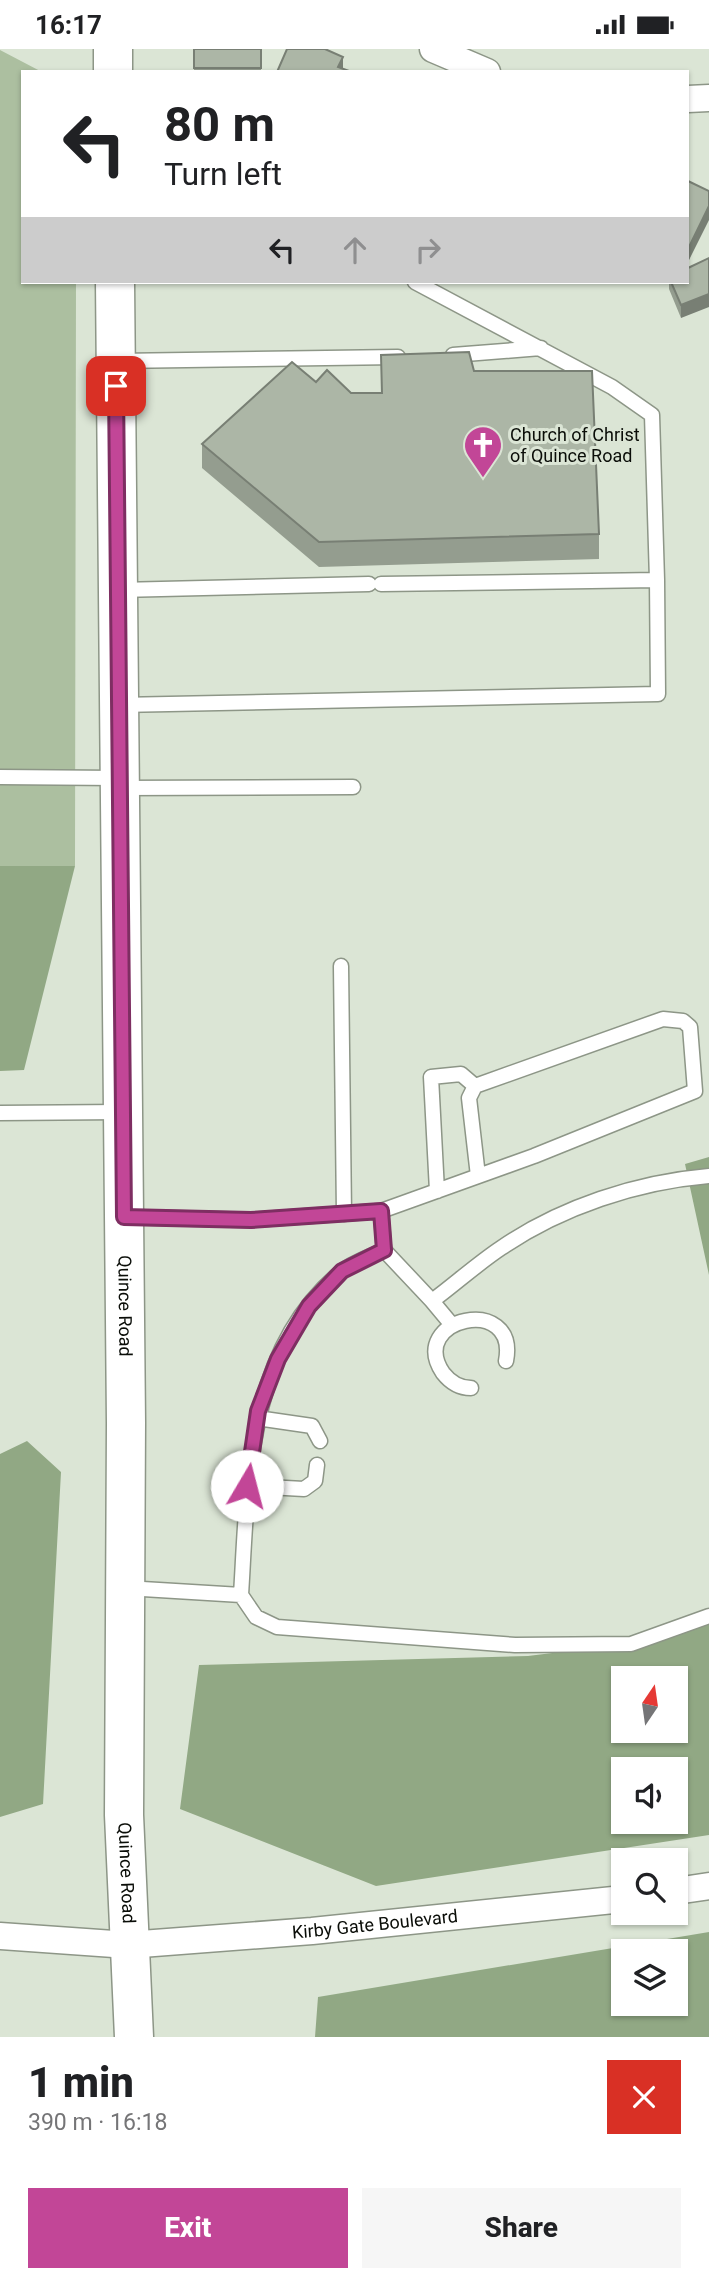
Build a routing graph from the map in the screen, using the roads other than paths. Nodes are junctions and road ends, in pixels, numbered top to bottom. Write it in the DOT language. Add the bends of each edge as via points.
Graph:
graph roads {
  1 [pos="113,49"];
  2 [pos="433,49"];
  3 [pos="113,70"];
  4 [pos="482,70"];
  5 [pos="709,98"];
  6 [pos="689,99"];
  7 [pos="115,284"];
  8 [pos="419,284"];
  9 [pos="542,348"];
  10 [pos="437,356"];
  11 [pos="412,357"];
  12 [pos="115,361"];
  13 [pos="657,580"];
  14 [pos="117,590"];
  15 [pos="118,705"];
  16 [pos="0,777"];
  17 [pos="118,783"];
  18 [pos="352,787"];
  19 [pos="341,966"];
  20 [pos="475,1086"];
  21 [pos="122,1112"];
  22 [pos="0,1113"];
  23 [pos="478,1176"];
  24 [pos="709,1176"];
  25 [pos="437,1191"];
  26 [pos="381,1211"];
  27 [pos="344,1214"];
  28 [pos="124,1217"];
  29 [pos="384,1250"];
  30 [pos="432,1301"];
  31 [pos="452,1325"];
  32 [pos="506,1361"];
  33 [pos="471,1388"];
  34 [pos="257,1418"];
  35 [pos="320,1440"];
  36 [pos="317,1465"];
  37 [pos="247,1486"];
  38 [pos="124,1588"];
  39 [pos="241,1595"];
  40 [pos="709,1616"];
  41 [pos="709,1886"];
  42 [pos="688,1889"];
  43 [pos="611,1900"];
  44 [pos="0,1936"];
  45 [pos="128,1945"];
  46 [pos="134,2037"];
  1 -- 3 [label="main road"];
  2 -- 4 [label="street"];
  5 -- 6 [label="street"];
  7 -- 12 [label="main road, Quince Road"];
  8 -- 9 [label="lane"];
  9 -- 10 [label="lane"];
  9 -- 13 [label="lane" via="652,415"];
  11 -- 12 [label="lane"];
  12 -- 14 [label="main road, Quince Road"];
  13 -- 14 [label="lane"];
  13 -- 15 [label="lane" via="658,694"];
  14 -- 15 [label="main road, Quince Road"];
  15 -- 17 [label="main road, Quince Road"];
  16 -- 17 [label="lane"];
  17 -- 18 [label="lane"];
  17 -- 21 [label="main road, Quince Road"];
  19 -- 27 [label="lane"];
  20 -- 23 [label="lane" via="469,1098"];
  20 -- 23 [label="lane" via="663,1019 683,1021 690,1027 695,1091"];
  20 -- 25 [label="lane" via="461,1074 431,1077"];
  21 -- 22 [label="lane"];
  21 -- 28 [label="main road, Quince Road"];
  23 -- 25 [label="lane"];
  24 -- 30 [label="lane" via="671,1179 576,1208 502,1247"];
  25 -- 26 [label="lane"];
  26 -- 27 [label="lane"];
  26 -- 29 [label="lane"];
  27 -- 28 [label="lane" via="251,1220"];
  28 -- 38 [label="main road, Quince Road"];
  29 -- 30 [label="lane"];
  29 -- 34 [label="lane" via="342,1271 309,1306 278,1359"];
  30 -- 31 [label="lane"];
  31 -- 32 [label="lane" via="474,1318 495,1326 507,1345"];
  31 -- 33 [label="lane" via="438,1344 439,1367 455,1384"];
  34 -- 35 [label="lane" via="312,1426"];
  34 -- 37 [label="lane"];
  36 -- 37 [label="lane" via="315,1481 304,1489"];
  37 -- 39 [label="lane"];
  38 -- 39 [label="lane"];
  38 -- 45 [label="main road, Quince Road"];
  39 -- 40 [label="lane" via="256,1617 277,1627 515,1646 631,1644"];
  41 -- 42 [label="street"];
  43 -- 45 [label="street, Kirby Gate Boulevard"];
  44 -- 45 [label="street, Kirby Gate Boulevard"];
  45 -- 46 [label="main road, Quince Road"];
}
